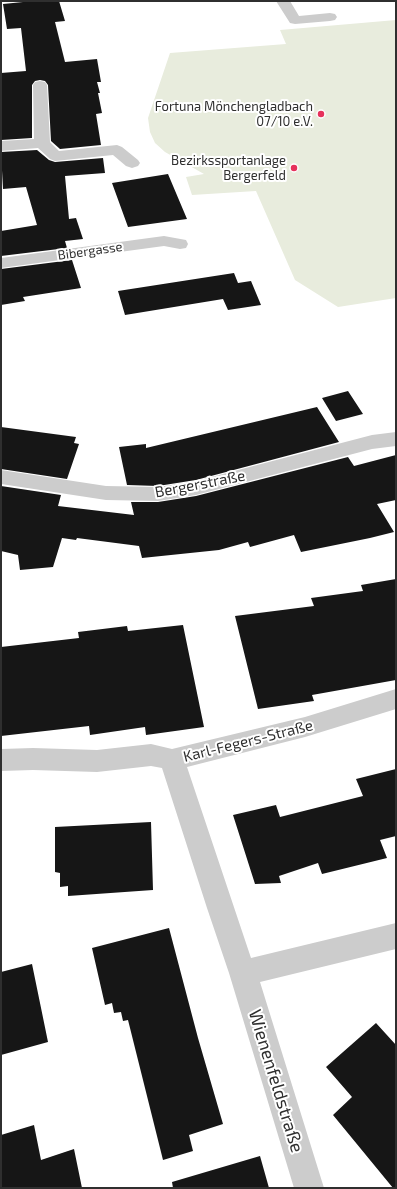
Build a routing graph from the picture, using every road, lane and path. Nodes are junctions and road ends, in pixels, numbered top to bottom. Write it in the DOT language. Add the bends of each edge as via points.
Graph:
graph roads {
  1 [pos="283,1"];
  2 [pos="330,17"];
  3 [pos="40,85"];
  4 [pos="42,143"];
  5 [pos="1,146"];
  6 [pos="132,163"];
  7 [pos="180,244"];
  8 [pos="1,263"];
  9 [pos="396,439"];
  10 [pos="1,477"];
  11 [pos="396,699"];
  12 [pos="1,760"];
  13 [pos="172,760"];
  14 [pos="396,936"];
  15 [pos="243,973"];
  16 [pos="309,1188"];
  1 -- 2 [label="street" via="295,20"];
  3 -- 4 [label="street"];
  4 -- 5 [label="street"];
  4 -- 6 [label="street" via="55,156 117,150"];
  7 -- 8 [label="street, Bibergasse" via="164,241"];
  9 -- 10 [label="street, Bergerstraße" via="372,442 196,488 158,494 106,493"];
  11 -- 13 [label="street, Karl-Fegers-Straße" via="298,729"];
  12 -- 13 [label="street, Karl-Fegers-Straße" via="97,761 151,755"];
  13 -- 15 [label="street, Wienenfeldstraße"];
  14 -- 15 [label="street"];
  15 -- 16 [label="street, Wienenfeldstraße"];
}
